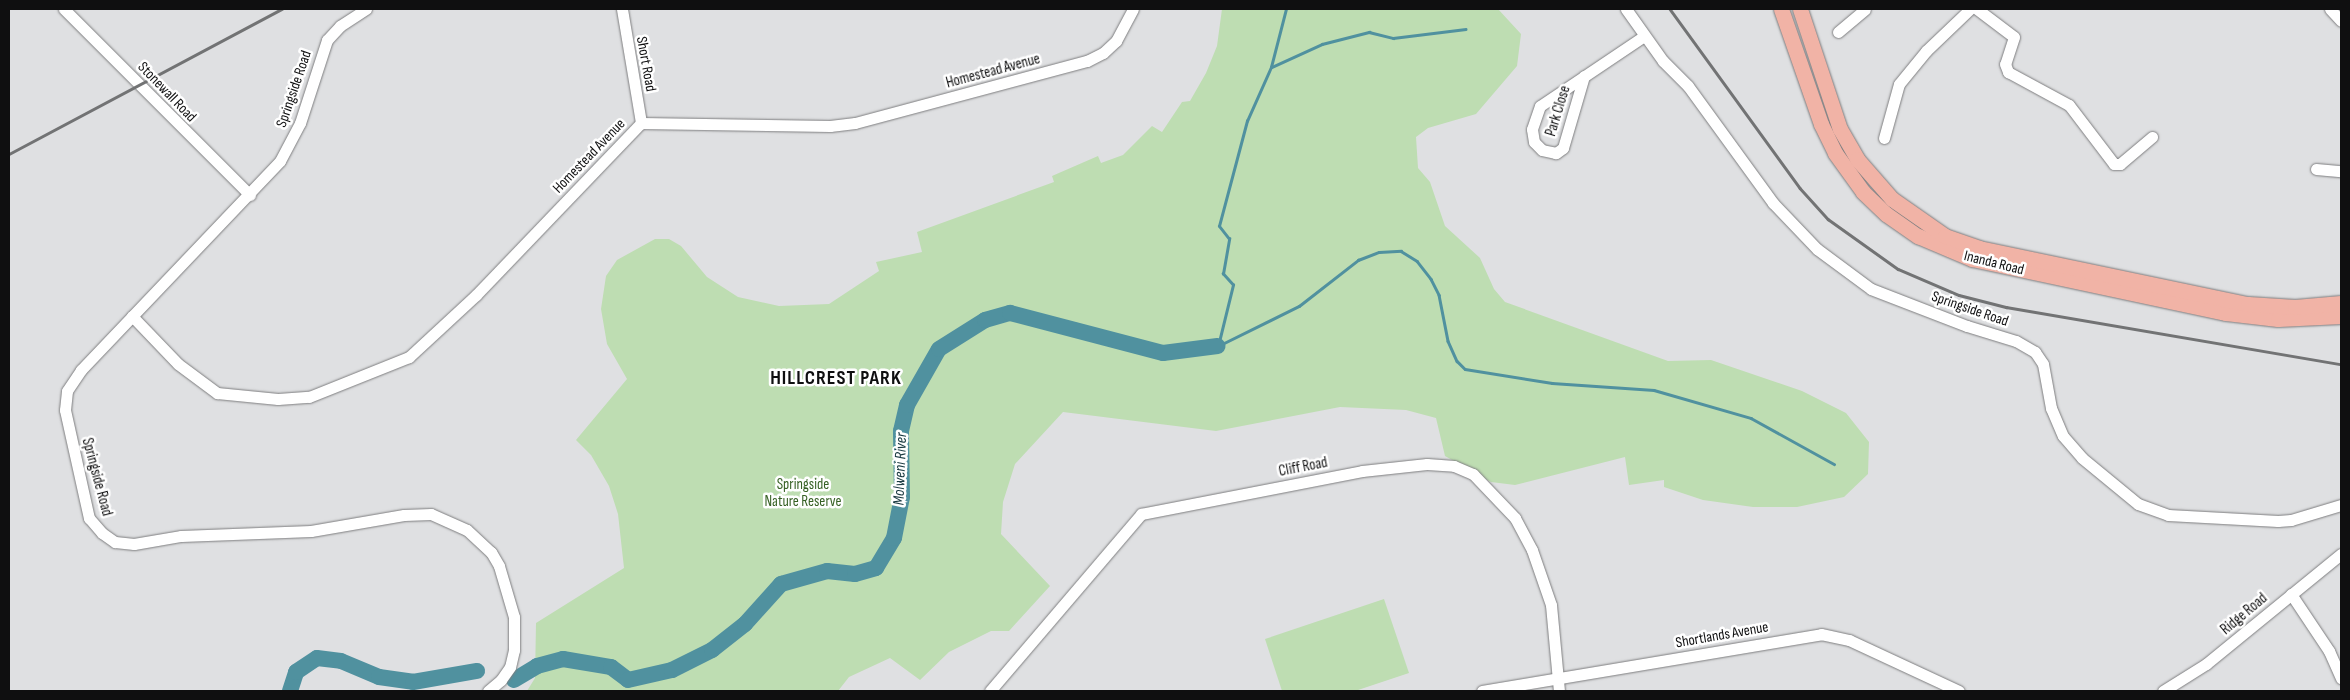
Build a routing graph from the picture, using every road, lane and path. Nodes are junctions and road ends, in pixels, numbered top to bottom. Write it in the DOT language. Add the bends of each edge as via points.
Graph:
graph roads {
  1 [pos="366,9"];
  2 [pos="622,9"];
  3 [pos="1133,9"];
  4 [pos="1626,9"];
  5 [pos="1781,9"];
  6 [pos="1800,9"];
  7 [pos="1865,9"];
  8 [pos="1970,9"];
  9 [pos="1976,9"];
  10 [pos="70,10"];
  11 [pos="2332,10"];
  12 [pos="2341,21"];
  13 [pos="1838,32"];
  14 [pos="1644,36"];
  15 [pos="1584,76"];
  16 [pos="641,123"];
  17 [pos="2152,137"];
  18 [pos="1884,138"];
  19 [pos="2316,169"];
  20 [pos="2341,171"];
  21 [pos="250,195"];
  22 [pos="2341,303"];
  23 [pos="132,316"];
  24 [pos="2341,316"];
  25 [pos="2341,505"];
  26 [pos="2341,554"];
  27 [pos="2291,594"];
  28 [pos="2341,678"];
  29 [pos="1559,686"];
  30 [pos="488,691"];
  31 [pos="990,691"];
  32 [pos="1482,691"];
  33 [pos="1959,691"];
  34 [pos="2163,691"];
  1 -- 21 [label="street, Springside Road" via="340,26 327,40 292,142"];
  2 -- 16 [label="street, Short Road"];
  3 -- 16 [label="street, Homestead Avenue" via="1116,41 1087,61 854,123 830,126"];
  4 -- 14 [label="street, Springside Road"];
  5 -- 24 [label="main road, Inanda Road" via="1821,124 1835,152 1863,192 1886,214 1918,236 1972,259 2226,313 2278,320"];
  6 -- 22 [label="main road, Inanda Road" via="1840,129 1857,159 1892,199 1933,229 1979,248 2248,304 2295,307"];
  7 -- 13 [label="street"];
  8 -- 18 [label="street" via="1926,51 1899,84"];
  9 -- 17 [label="street" via="2014,36 2005,64 2008,72 2070,105 2114,164 2120,164"];
  10 -- 21 [label="street, Stonewall Road"];
  11 -- 12 [label="street"];
  14 -- 15 [label="street, Park Close"];
  14 -- 25 [label="street, Springside Road" via="1688,86 1773,204 1817,249 1871,289 2016,341 2035,352 2043,364 2051,408 2063,436 2082,458 2138,504 2168,515 2278,521"];
  15 -- 15 [label="street, Park Close" via="1563,148 1556,153 1542,150 1532,135 1536,111"];
  16 -- 23 [label="street, Homestead Avenue" via="483,288 409,357 335,389 308,397 278,399 217,393 178,364"];
  19 -- 20 [label="street"];
  21 -- 23 [label="street, Springside Road"];
  23 -- 30 [label="street, Springside Road" via="70,383 65,400 79,475 89,518 94,526 115,542 134,544 181,536 311,531 404,515 431,514 450,521 467,530 491,552 511,602 515,631 512,658 507,673"];
  26 -- 27 [label="street, Ridge Road"];
  27 -- 28 [label="street" via="2328,651"];
  27 -- 34 [label="street, Ridge Road" via="2206,664"];
  29 -- 31 [label="street, Cliff Road" via="1551,605 1532,550 1515,518 1473,474 1454,466 1427,464 1362,471 1141,514"];
  29 -- 32 [label="street, Shortlands Avenue"];
  29 -- 33 [label="street, Shortlands Avenue" via="1821,634 1849,640"];
}
